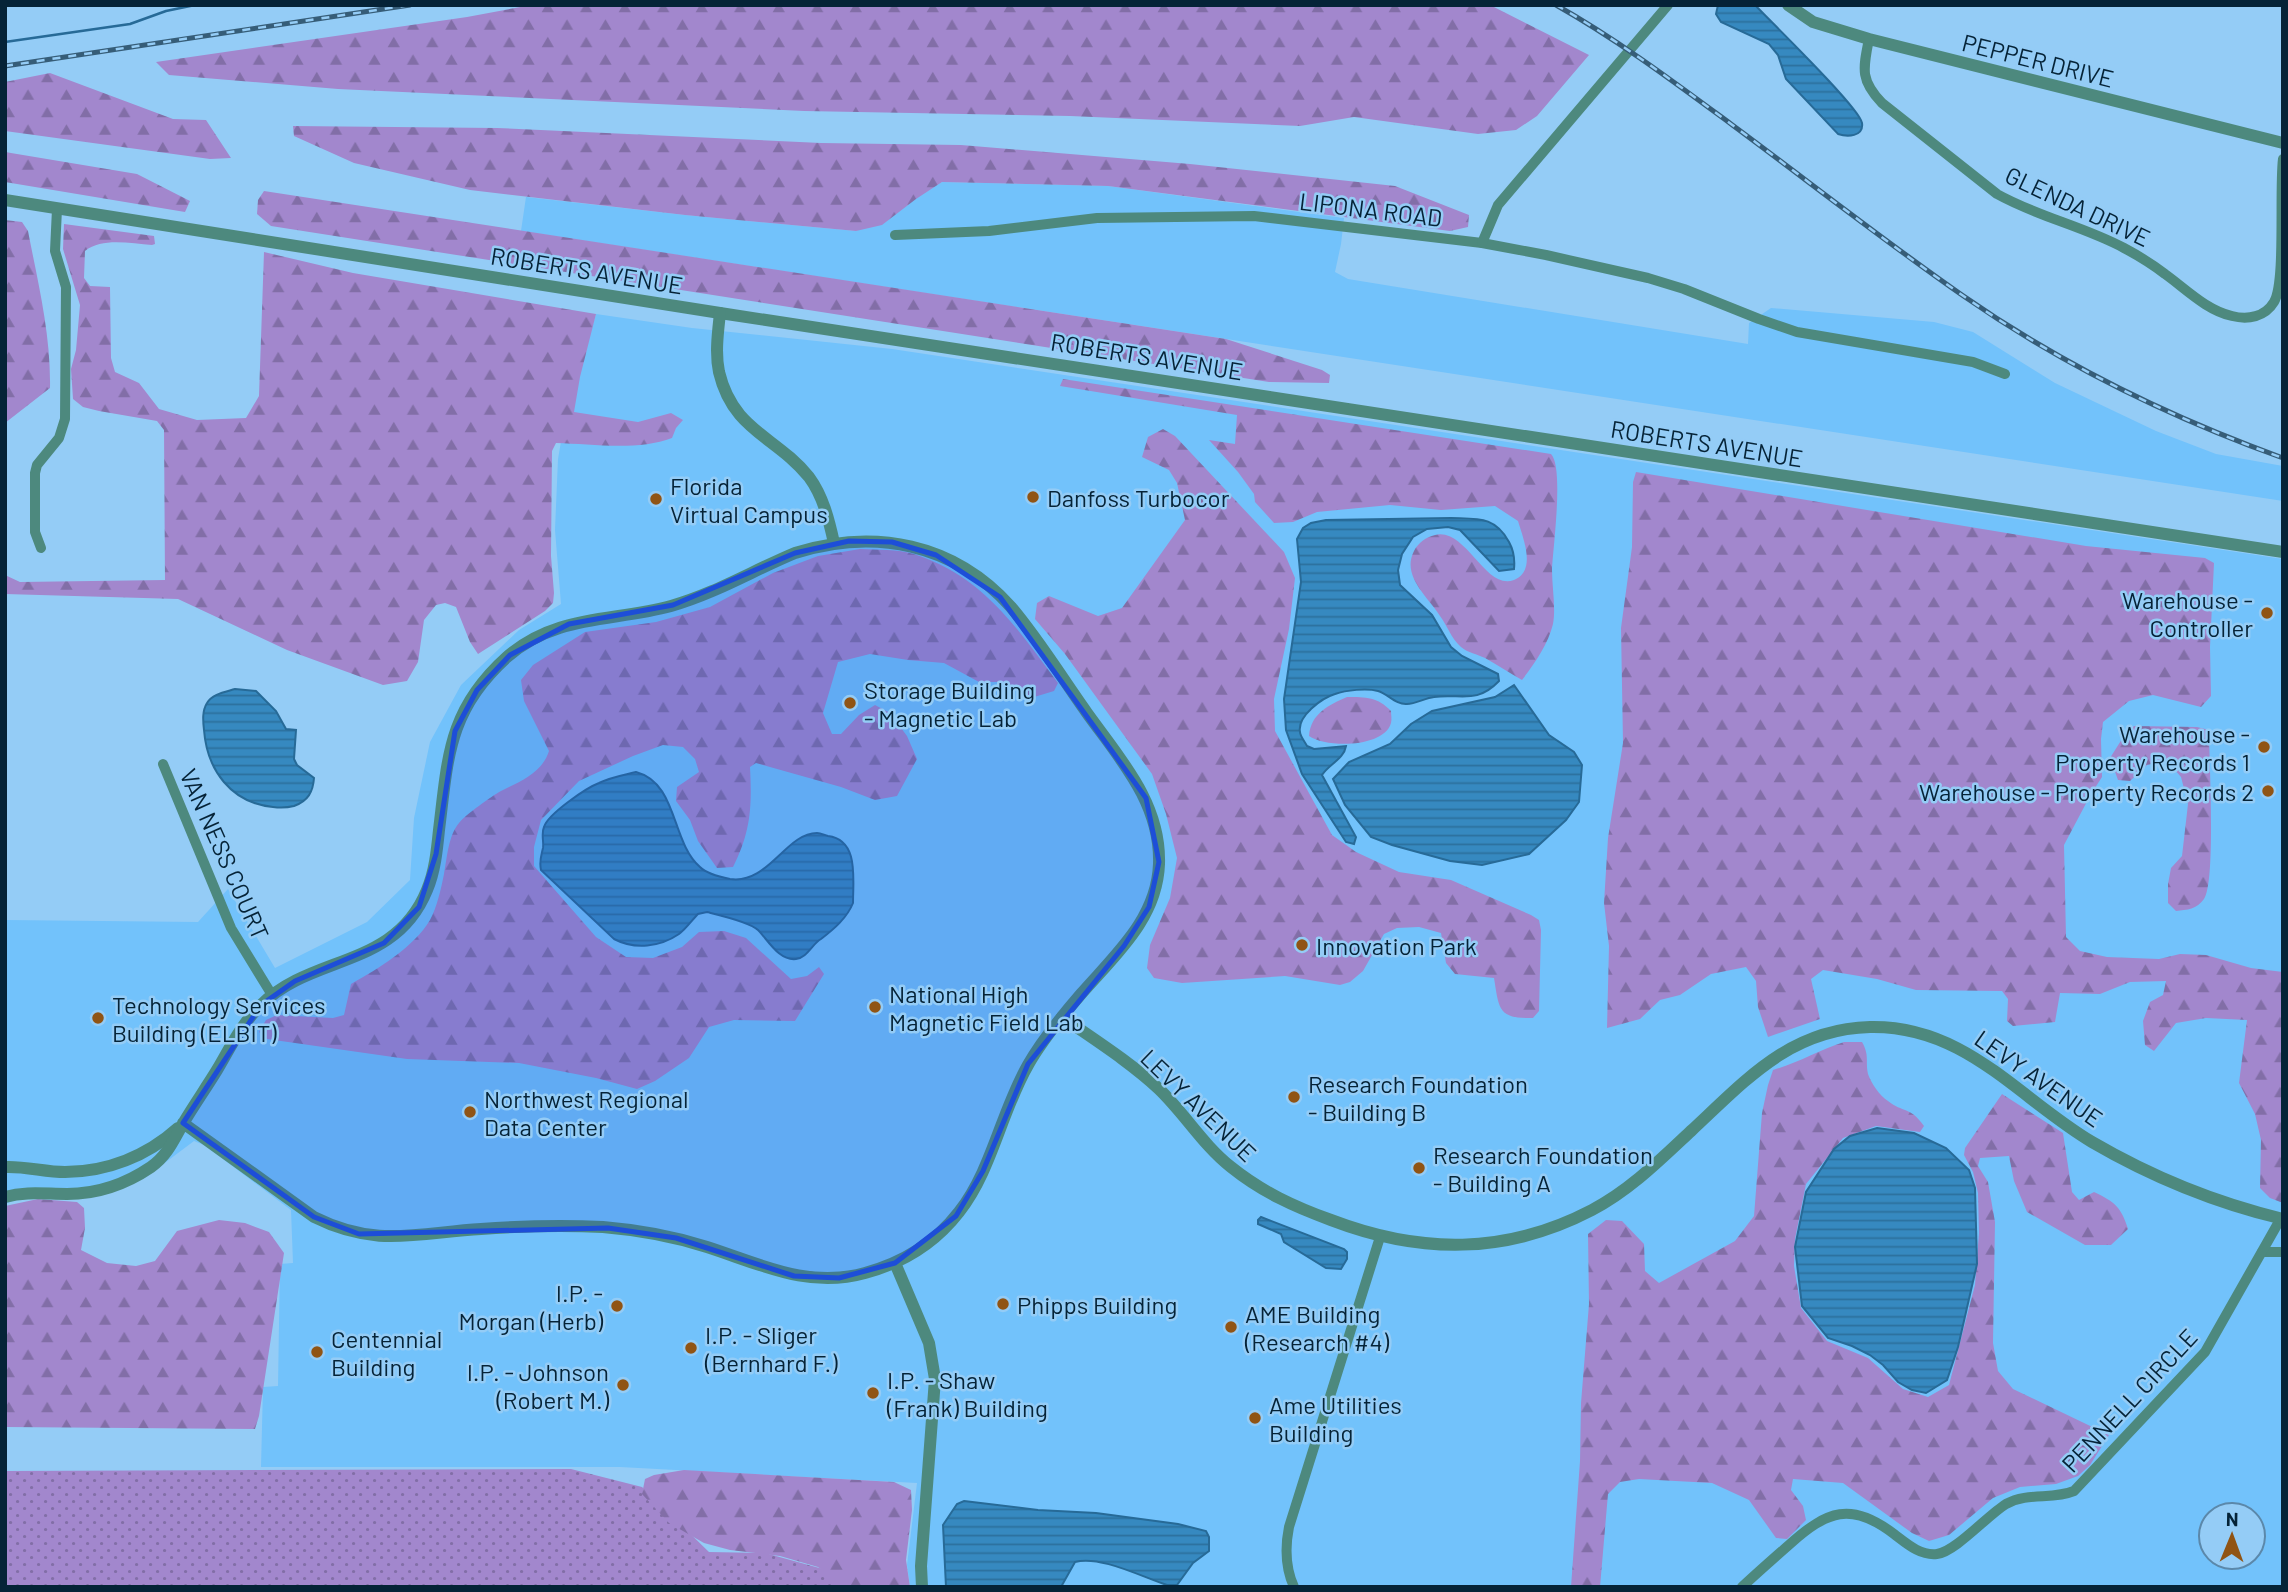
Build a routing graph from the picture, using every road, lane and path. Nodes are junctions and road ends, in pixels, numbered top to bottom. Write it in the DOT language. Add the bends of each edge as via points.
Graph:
graph roads {
  1 [pos="1668,5"];
  2 [pos="1788,5"];
  3 [pos="1869,39"];
  4 [pos="2283,143"];
  5 [pos="2283,159"];
  6 [pos="5,200"];
  7 [pos="57,209"];
  8 [pos="895,235"];
  9 [pos="1482,243"];
  10 [pos="720,313"];
  11 [pos="2004,374"];
  12 [pos="834,543"];
  13 [pos="41,548"];
  14 [pos="2283,552"];
  15 [pos="163,764"];
  16 [pos="272,995"];
  17 [pos="1062,1017"];
  18 [pos="183,1123"];
  19 [pos="5,1167"];
  20 [pos="5,1197"];
  21 [pos="2282,1218"];
  22 [pos="1380,1237"];
  23 [pos="2262,1252"];
  24 [pos="2283,1252"];
  25 [pos="895,1263"];
  26 [pos="922,1587"];
  27 [pos="1294,1587"];
  28 [pos="1742,1587"];
  1 -- 9 [label="street" via="1498,205"];
  2 -- 3 [label="street, PEPPER DRIVE" via="1814,22"];
  3 -- 4 [label="street, PEPPER DRIVE"];
  3 -- 5 [label="street, GLENDA DRIVE" via="1864,71 1871,92 1997,194 2121,246 2229,316 2251,318 2275,300"];
  6 -- 7 [label="street, ROBERTS AVENUE"];
  7 -- 10 [label="street, ROBERTS AVENUE"];
  7 -- 13 [label="street" via="55,251 66,287 65,419 59,438 35,473 35,532"];
  8 -- 9 [label="street, LIPONA ROAD" via="989,231 1097,218 1254,216"];
  9 -- 11 [label="street, LIPONA ROAD" via="1648,278 1797,332 1973,362"];
  10 -- 12 [label="street" via="719,369 729,399 745,422 809,478 823,504"];
  10 -- 14 [label="street, ROBERTS AVENUE"];
  12 -- 16 [label="street" via="795,553 673,605 569,624 510,655 477,690 455,732 436,854 419,906 384,943"];
  12 -- 17 [label="street" via="892,542 936,555 978,578 1023,624 1146,799 1155,825 1159,862 1149,907 1139,928"];
  15 -- 16 [label="street, VAN NESS COURT" via="231,928"];
  16 -- 18 [label="street" via="240,1031"];
  17 -- 22 [label="street, LEVY AVENUE" via="1141,1074 1205,1143 1250,1182 1286,1203"];
  17 -- 25 [label="street" via="1028,1065 983,1171 962,1208 923,1247"];
  18 -- 19 [label="street" via="143,1152 111,1166 62,1172"];
  18 -- 20 [label="street" via="163,1157 120,1184 85,1193"];
  18 -- 25 [label="street" via="314,1217 359,1234 399,1237 513,1227 598,1227 676,1238 815,1279 860,1275"];
  21 -- 22 [label="street, LEVY AVENUE" via="2202,1195 2122,1160 1952,1044 1912,1031 1874,1027 1818,1036 1779,1054 1643,1175 1564,1223 1514,1238 1465,1245"];
  21 -- 23 [label="street, PENNELL CIRCLE"];
  22 -- 27 [label="street" via="1289,1527 1287,1568"];
  23 -- 24 [label="street"];
  23 -- 28 [label="street, PENNELL CIRCLE" via="2199,1360 2074,1491 2013,1501 1936,1554 1916,1550 1866,1517 1845,1514 1825,1518 1806,1529"];
  25 -- 26 [label="street" via="929,1343 935,1379"];
}
